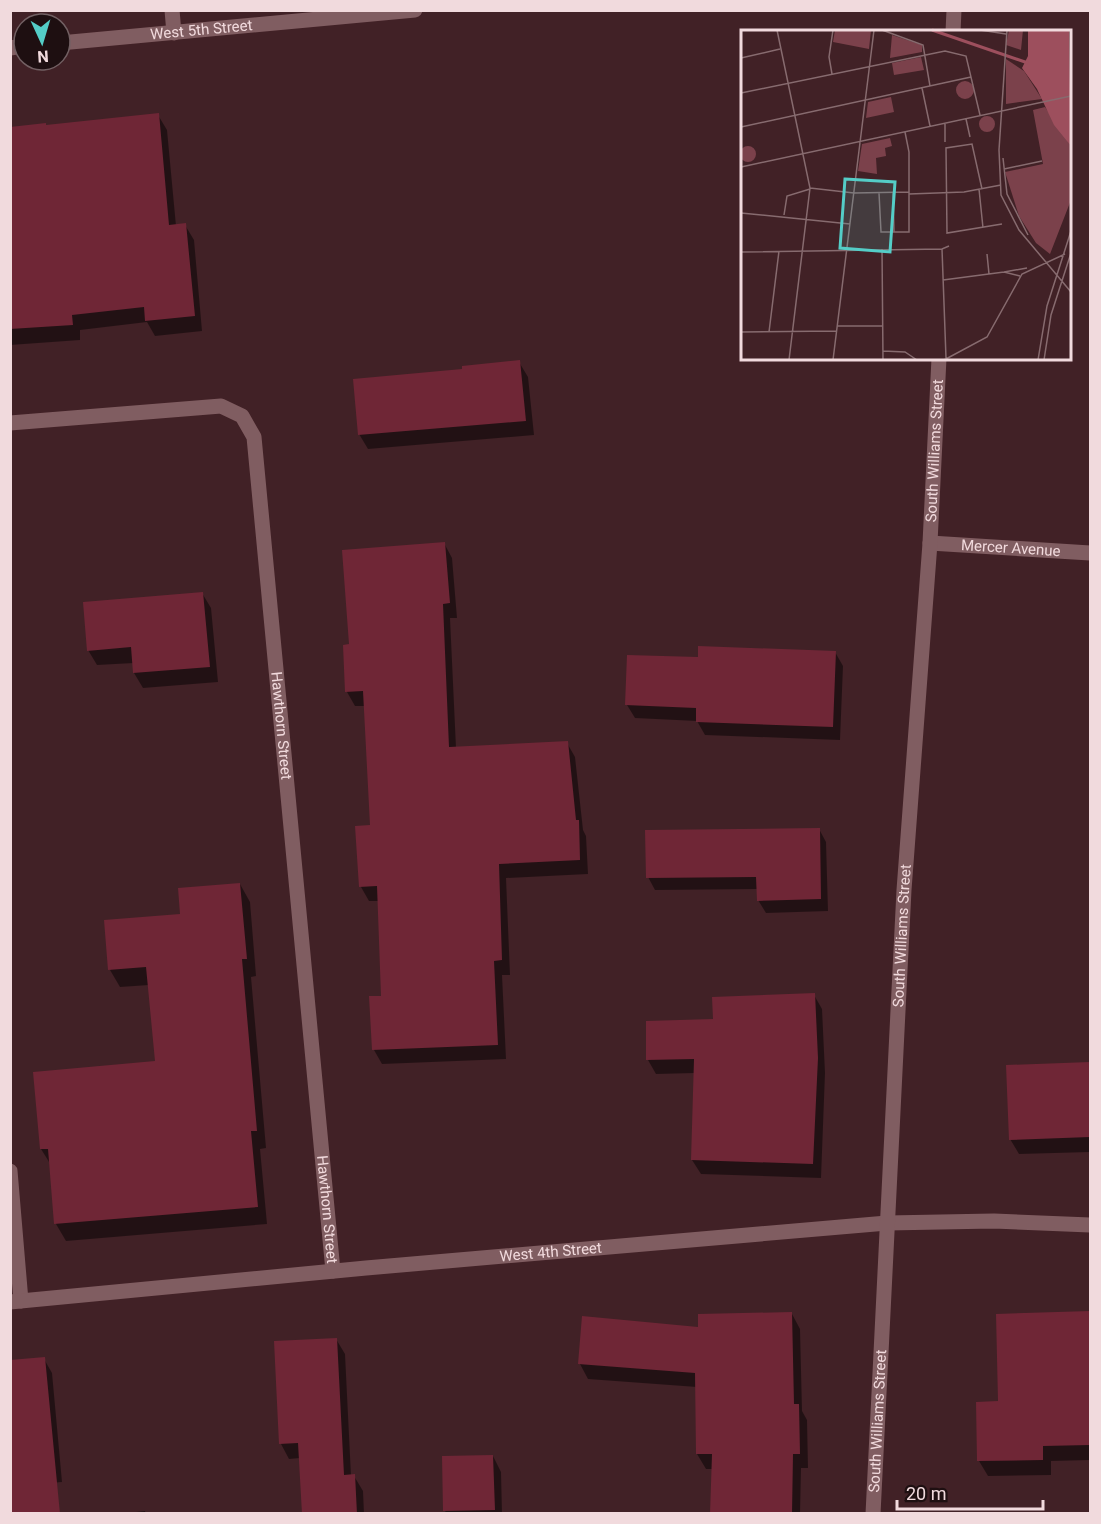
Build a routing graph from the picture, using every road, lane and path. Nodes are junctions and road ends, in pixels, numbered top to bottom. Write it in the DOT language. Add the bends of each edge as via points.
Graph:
graph roads {
  1 [pos="172,10"];
  2 [pos="415,10"];
  3 [pos="954,10"];
  4 [pos="953,30"];
  5 [pos="174,33"];
  6 [pos="72,42"];
  7 [pos="939,360"];
  8 [pos="10,423"];
  9 [pos="930,543"];
  10 [pos="1090,554"];
  11 [pos="10,1171"];
  12 [pos="887,1223"];
  13 [pos="1090,1226"];
  14 [pos="333,1271"];
  15 [pos="16,1301"];
  16 [pos="873,1514"];
  1 -- 5 [label="street"];
  2 -- 5 [label="street, West 5th Street"];
  3 -- 4 [label="street"];
  5 -- 6 [label="street, West 5th Street"];
  7 -- 9 [label="street, South Williams Street"];
  8 -- 14 [label="street, Hawthorn Street" via="221,406 242,416 254,437"];
  9 -- 10 [label="street, Mercer Avenue"];
  9 -- 12 [label="street, South Williams Street" via="904,890"];
  11 -- 15 [label="street"];
  12 -- 13 [label="street, West 4th Street" via="994,1221"];
  12 -- 14 [label="street, West 4th Street"];
  12 -- 16 [label="street, South Williams Street"];
  14 -- 15 [label="street, West 4th Street"];
}
